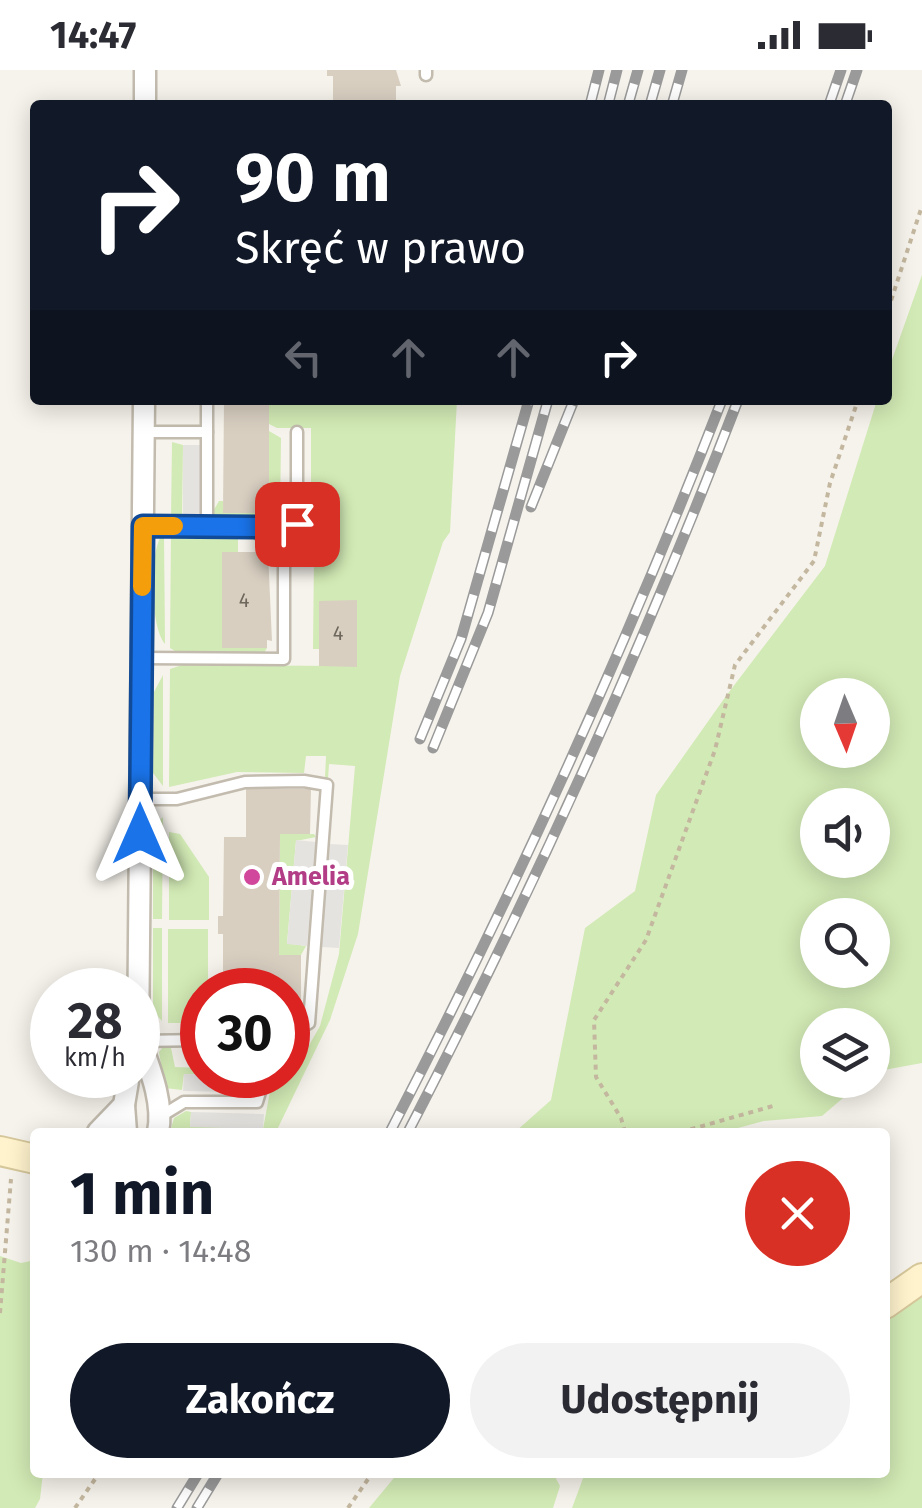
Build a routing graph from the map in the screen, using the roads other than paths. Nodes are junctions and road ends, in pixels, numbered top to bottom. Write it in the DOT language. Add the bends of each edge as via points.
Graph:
graph roads {
  1 [pos="145,70"];
  2 [pos="145,100"];
  3 [pos="144,405"];
  4 [pos="207,405"];
  5 [pos="144,432"];
  6 [pos="206,432"];
  7 [pos="297,432"];
  8 [pos="143,526"];
  9 [pos="207,526"];
  10 [pos="250,527"];
  11 [pos="142,658"];
  12 [pos="140,799"];
  13 [pos="139,968"];
  14 [pos="310,1011"];
  15 [pos="125,1098"];
  16 [pos="155,1098"];
  17 [pos="258,1098"];
  18 [pos="124,1106"];
  19 [pos="159,1125"];
  20 [pos="102,1128"];
  21 [pos="126,1128"];
  22 [pos="922,1278"];
  23 [pos="890,1300"];
  1 -- 2 [label="street"];
  3 -- 5 [label="street"];
  4 -- 6 [label="lane"];
  5 -- 6 [label="lane"];
  5 -- 8 [label="street"];
  6 -- 9 [label="lane"];
  7 -- 10 [label="lane" via="297,524"];
  8 -- 9 [label="lane"];
  8 -- 11 [label="street"];
  9 -- 10 [label="lane"];
  10 -- 11 [label="lane" via="284,561 284,659"];
  11 -- 12 [label="street"];
  12 -- 13 [label="street"];
  12 -- 14 [label="lane" via="176,799 246,782 327,785"];
  15 -- 18 [label="street"];
  16 -- 19 [label="street"];
  17 -- 19 [label="lane" via="184,1102"];
  18 -- 20 [label="street"];
  18 -- 21 [label="street"];
  22 -- 23 [label="street"];
}
